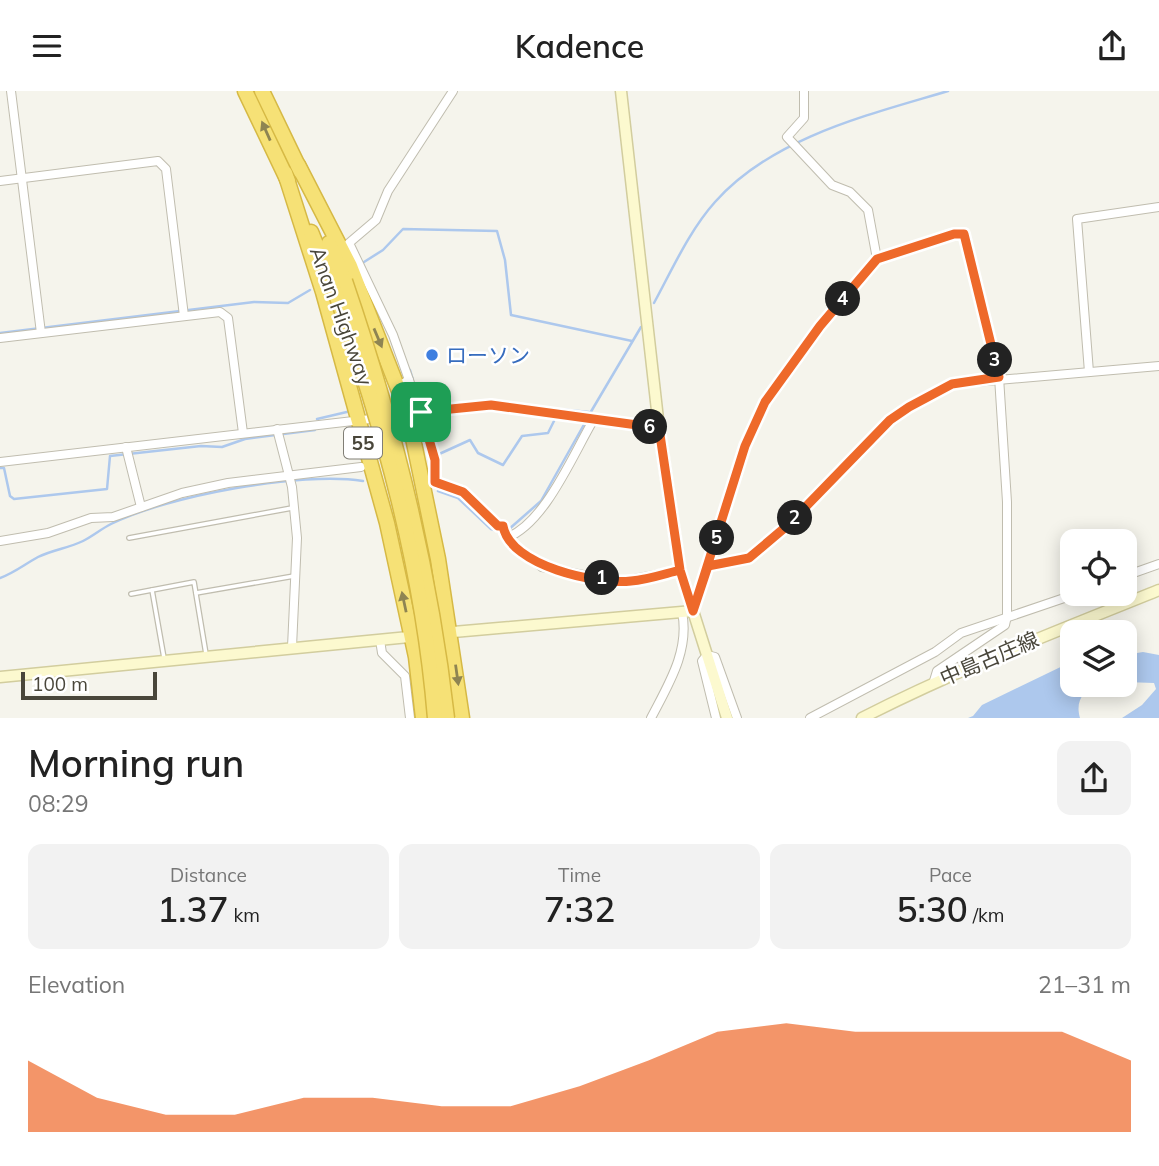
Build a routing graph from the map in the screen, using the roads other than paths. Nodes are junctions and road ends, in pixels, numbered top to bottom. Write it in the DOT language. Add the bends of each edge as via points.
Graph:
graph roads {
  1 [pos="11,91"];
  2 [pos="246,91"];
  3 [pos="262,91"];
  4 [pos="453,91"];
  5 [pos="621,91"];
  6 [pos="804,91"];
  7 [pos="298,165"];
  8 [pos="285,173"];
  9 [pos="22,179"];
  10 [pos="0,181"];
  11 [pos="1159,208"];
  12 [pos="877,259"];
  13 [pos="339,284"];
  14 [pos="183,312"];
  15 [pos="41,330"];
  16 [pos="0,338"];
  17 [pos="1159,366"];
  18 [pos="1089,372"];
  19 [pos="999,377"];
  20 [pos="403,383"];
  21 [pos="414,413"];
  22 [pos="589,419"];
  23 [pos="356,420"];
  24 [pos="659,428"];
  25 [pos="243,433"];
  26 [pos="277,433"];
  27 [pos="127,452"];
  28 [pos="0,461"];
  29 [pos="361,467"];
  30 [pos="291,481"];
  31 [pos="141,507"];
  32 [pos="294,508"];
  33 [pos="505,534"];
  34 [pos="129,538"];
  35 [pos="0,541"];
  36 [pos="1159,564"];
  37 [pos="708,566"];
  38 [pos="680,570"];
  39 [pos="1137,572"];
  40 [pos="295,576"];
  41 [pos="152,590"];
  42 [pos="1159,590"];
  43 [pos="196,593"];
  44 [pos="131,594"];
  45 [pos="1060,599"];
  46 [pos="688,612"];
  47 [pos="1007,616"];
  48 [pos="451,632"];
  49 [pos="412,636"];
  50 [pos="380,640"];
  51 [pos="292,647"];
  52 [pos="707,655"];
  53 [pos="206,656"];
  54 [pos="164,658"];
  55 [pos="0,677"];
  56 [pos="934,681"];
  57 [pos="410,718"];
  58 [pos="423,718"];
  59 [pos="435,718"];
  60 [pos="447,718"];
  61 [pos="462,718"];
  62 [pos="651,718"];
  63 [pos="716,718"];
  64 [pos="727,718"];
  65 [pos="737,718"];
  66 [pos="810,718"];
  67 [pos="862,718"];
  1 -- 9 [label="street"];
  8 -- 2 [label="highway, Anan Highway / 55, one-way"];
  3 -- 7 [label="highway, Anan Highway / 55"];
  4 -- 20 [label="street" via="388,191 376,220 349,243 393,335"];
  5 -- 24 [label="street"];
  6 -- 12 [label="street" via="804,118 787,137 832,185 850,191 868,210"];
  7 -- 13 [label="highway, Anan Highway / 55"];
  7 -- 20 [label="highway, 55, one-way"];
  8 -- 13 [label="highway, Anan Highway / 55"];
  8 -- 23 [label="highway, 55" via="323,292"];
  9 -- 10 [label="street"];
  9 -- 14 [label="street" via="158,161 166,169"];
  9 -- 15 [label="street"];
  11 -- 18 [label="street" via="1077,219"];
  12 -- 19 [label="street" via="964,234"];
  12 -- 37 [label="street" via="820,326 765,402 745,446"];
  13 -- 59 [label="highway, Anan Highway / 55, bridge" via="399,502 426,641"];
  13 -- 60 [label="highway, Anan Highway / 55, bridge" via="371,356 410,500 438,640"];
  14 -- 15 [label="street"];
  14 -- 25 [label="street" via="220,312 228,318"];
  15 -- 16 [label="street"];
  17 -- 18 [label="street"];
  18 -- 19 [label="street"];
  19 -- 37 [label="street" via="952,384 909,407 890,420 788,525 749,558"];
  19 -- 47 [label="street" via="1007,502"];
  20 -- 21 [label="highway, 55"];
  21 -- 22 [label="street" via="491,405"];
  21 -- 23 [label="street"];
  21 -- 33 [label="street" via="434,457 435,482 463,492"];
  21 -- 48 [label="highway, 55"];
  22 -- 24 [label="street"];
  22 -- 33 [label="street" via="539,513 520,530"];
  23 -- 26 [label="street"];
  49 -- 23 [label="highway, 55, one-way" via="387,523"];
  24 -- 38 [label="street"];
  25 -- 26 [label="street"];
  25 -- 27 [label="street"];
  26 -- 30 [label="street"];
  27 -- 28 [label="street"];
  27 -- 31 [label="street"];
  29 -- 30 [label="street"];
  30 -- 31 [label="street" via="228,482"];
  30 -- 32 [label="street"];
  31 -- 35 [label="street"];
  32 -- 34 [label="lane"];
  32 -- 40 [label="street"];
  33 -- 38 [label="street" via="542,567 632,581"];
  36 -- 39 [label="street"];
  37 -- 46 [label="street"];
  38 -- 46 [label="street"];
  40 -- 43 [label="lane"];
  40 -- 51 [label="street"];
  41 -- 43 [label="lane" via="194,582"];
  41 -- 44 [label="lane"];
  41 -- 54 [label="lane"];
  42 -- 56 [label="street, 中島古庄線"];
  43 -- 53 [label="lane"];
  45 -- 47 [label="street"];
  46 -- 48 [label="street"];
  46 -- 52 [label="street"];
  46 -- 62 [label="street" via="671,684"];
  47 -- 56 [label="street" via="1005,625 937,671"];
  47 -- 66 [label="street" via="961,633 935,652"];
  48 -- 49 [label="street"];
  48 -- 61 [label="highway, 55, one-way"];
  49 -- 50 [label="street"];
  49 -- 58 [label="highway, 55"];
  50 -- 51 [label="street"];
  50 -- 57 [label="street" via="383,653 405,676"];
  51 -- 53 [label="street"];
  52 -- 63 [label="street" via="702,661"];
  52 -- 64 [label="street"];
  52 -- 65 [label="street" via="715,657"];
  53 -- 54 [label="street"];
  54 -- 55 [label="street"];
  56 -- 67 [label="street, 中島古庄線"];
}
